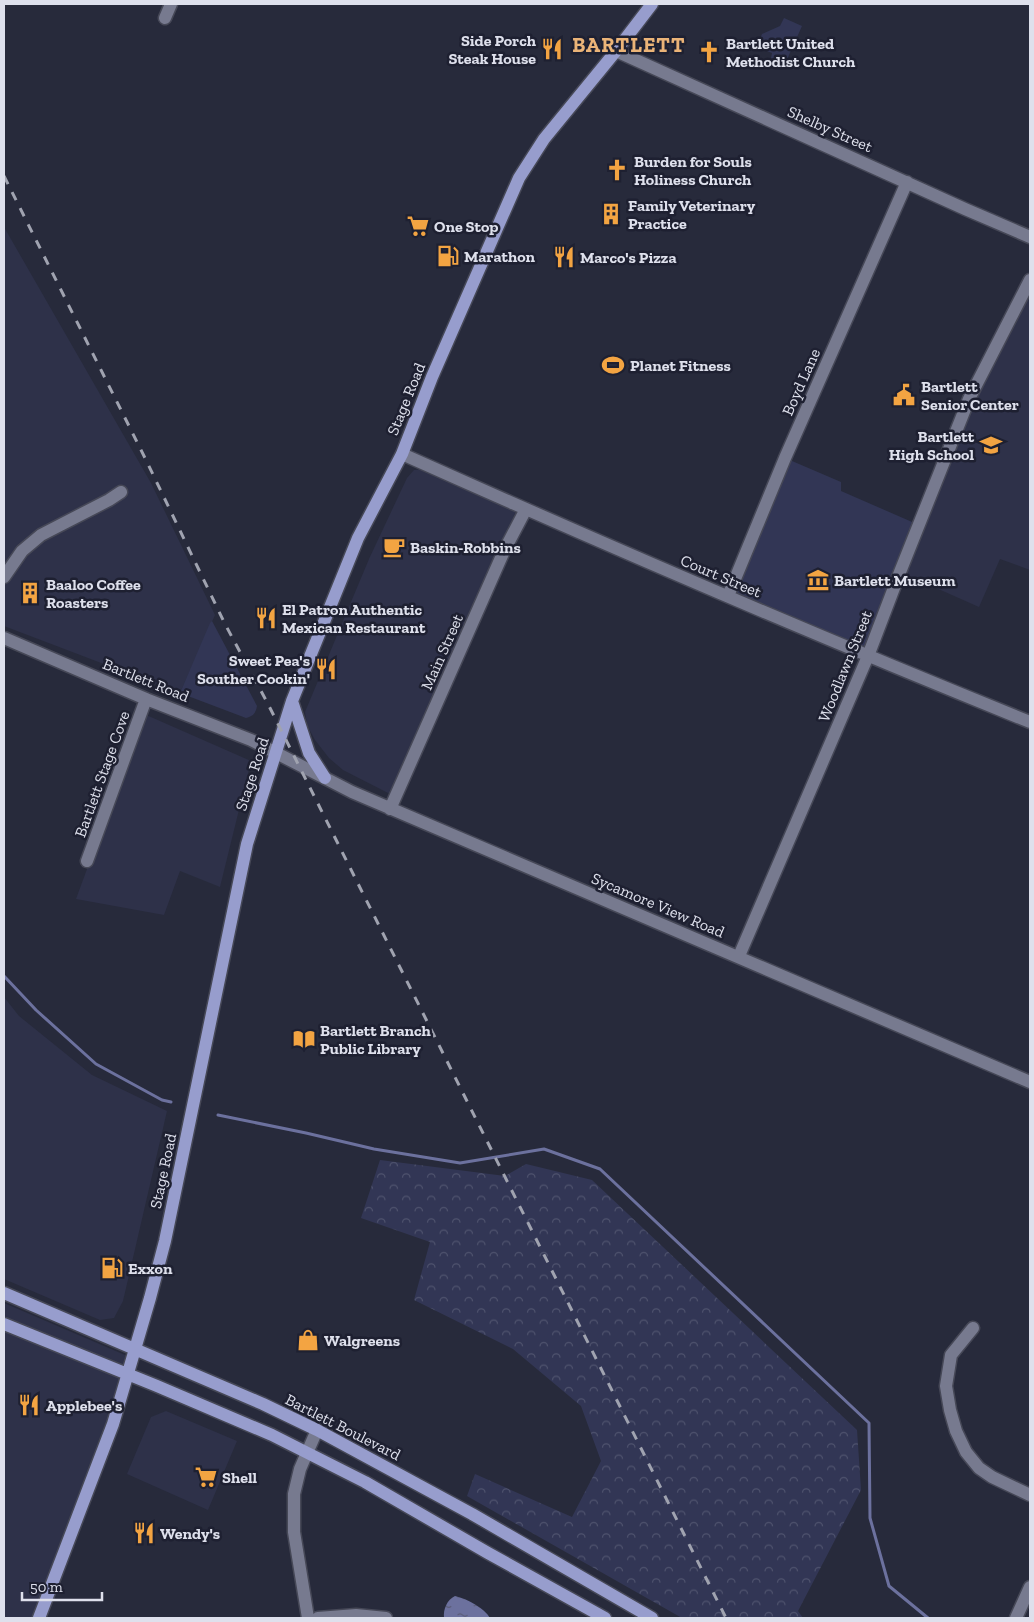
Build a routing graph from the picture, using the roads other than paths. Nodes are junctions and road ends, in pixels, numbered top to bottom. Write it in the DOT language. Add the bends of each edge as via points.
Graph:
graph roads {
  1 [pos="171,4"];
  2 [pos="652,4"];
  3 [pos="165,18"];
  4 [pos="616,51"];
  5 [pos="906,182"];
  6 [pos="1030,238"];
  7 [pos="1030,280"];
  8 [pos="402,454"];
  9 [pos="121,492"];
  10 [pos="526,509"];
  11 [pos="4,577"];
  12 [pos="728,596"];
  13 [pos="4,638"];
  14 [pos="868,656"];
  15 [pos="146,699"];
  16 [pos="292,701"];
  17 [pos="1030,722"];
  18 [pos="276,753"];
  19 [pos="325,778"];
  20 [pos="390,808"];
  21 [pos="87,861"];
  22 [pos="739,956"];
  23 [pos="1030,1082"];
  24 [pos="4,1293"];
  25 [pos="4,1324"];
  26 [pos="973,1328"];
  27 [pos="135,1349"];
  28 [pos="128,1374"];
  29 [pos="317,1430"];
  30 [pos="306,1452"];
  31 [pos="1030,1495"];
  32 [pos="1030,1587"];
  33 [pos="39,1618"];
  34 [pos="308,1618"];
  35 [pos="318,1618"];
  36 [pos="386,1618"];
  37 [pos="605,1618"];
  38 [pos="652,1618"];
  39 [pos="1016,1618"];
  1 -- 3 [label="street"];
  2 -- 4 [label="main road, Stage Road"];
  4 -- 5 [label="street, Shelby Street"];
  4 -- 8 [label="main road, Stage Road" via="544,139 519,178"];
  5 -- 6 [label="street, Shelby Street"];
  5 -- 12 [label="street, Boyd Lane"];
  7 -- 14 [label="street, Woodlawn Street" via="969,399"];
  8 -- 10 [label="street, Court Street"];
  8 -- 16 [label="main road, Stage Road" via="358,538"];
  9 -- 11 [label="street" via="41,535 22,551"];
  10 -- 12 [label="street, Court Street"];
  10 -- 20 [label="street, Main Street" via="504,551"];
  12 -- 14 [label="street, Court Street"];
  13 -- 15 [label="street, Bartlett Road"];
  14 -- 17 [label="street, Court Street"];
  14 -- 22 [label="street, Woodlawn Street"];
  15 -- 18 [label="street, Bartlett Road"];
  15 -- 21 [label="street, Bartlett Stage Cove"];
  16 -- 18 [label="main road, Stage Road"];
  16 -- 19 [label="main road" via="308,753"];
  18 -- 19 [label="street, Sycamore View Road"];
  18 -- 27 [label="main road, Stage Road" via="247,844 163,1252"];
  19 -- 20 [label="street, Sycamore View Road"];
  20 -- 22 [label="street, Sycamore View Road"];
  22 -- 23 [label="street, Sycamore View Road"];
  24 -- 27 [label="main road, Bartlett Boulevard"];
  25 -- 28 [label="main road"];
  26 -- 31 [label="street" via="951,1355 946,1386 956,1431 966,1452 979,1468 992,1478"];
  27 -- 28 [label="main road, Stage Road"];
  27 -- 29 [label="main road, Bartlett Boulevard"];
  28 -- 30 [label="main road"];
  28 -- 33 [label="main road, Stage Road" via="108,1438"];
  29 -- 30 [label="street"];
  29 -- 38 [label="main road, Bartlett Boulevard" via="472,1514"];
  30 -- 34 [label="street" via="296,1481 294,1532"];
  30 -- 37 [label="main road" via="366,1482"];
  32 -- 39 [label="street"];
  35 -- 36 [label="street" via="356,1615"];
}
